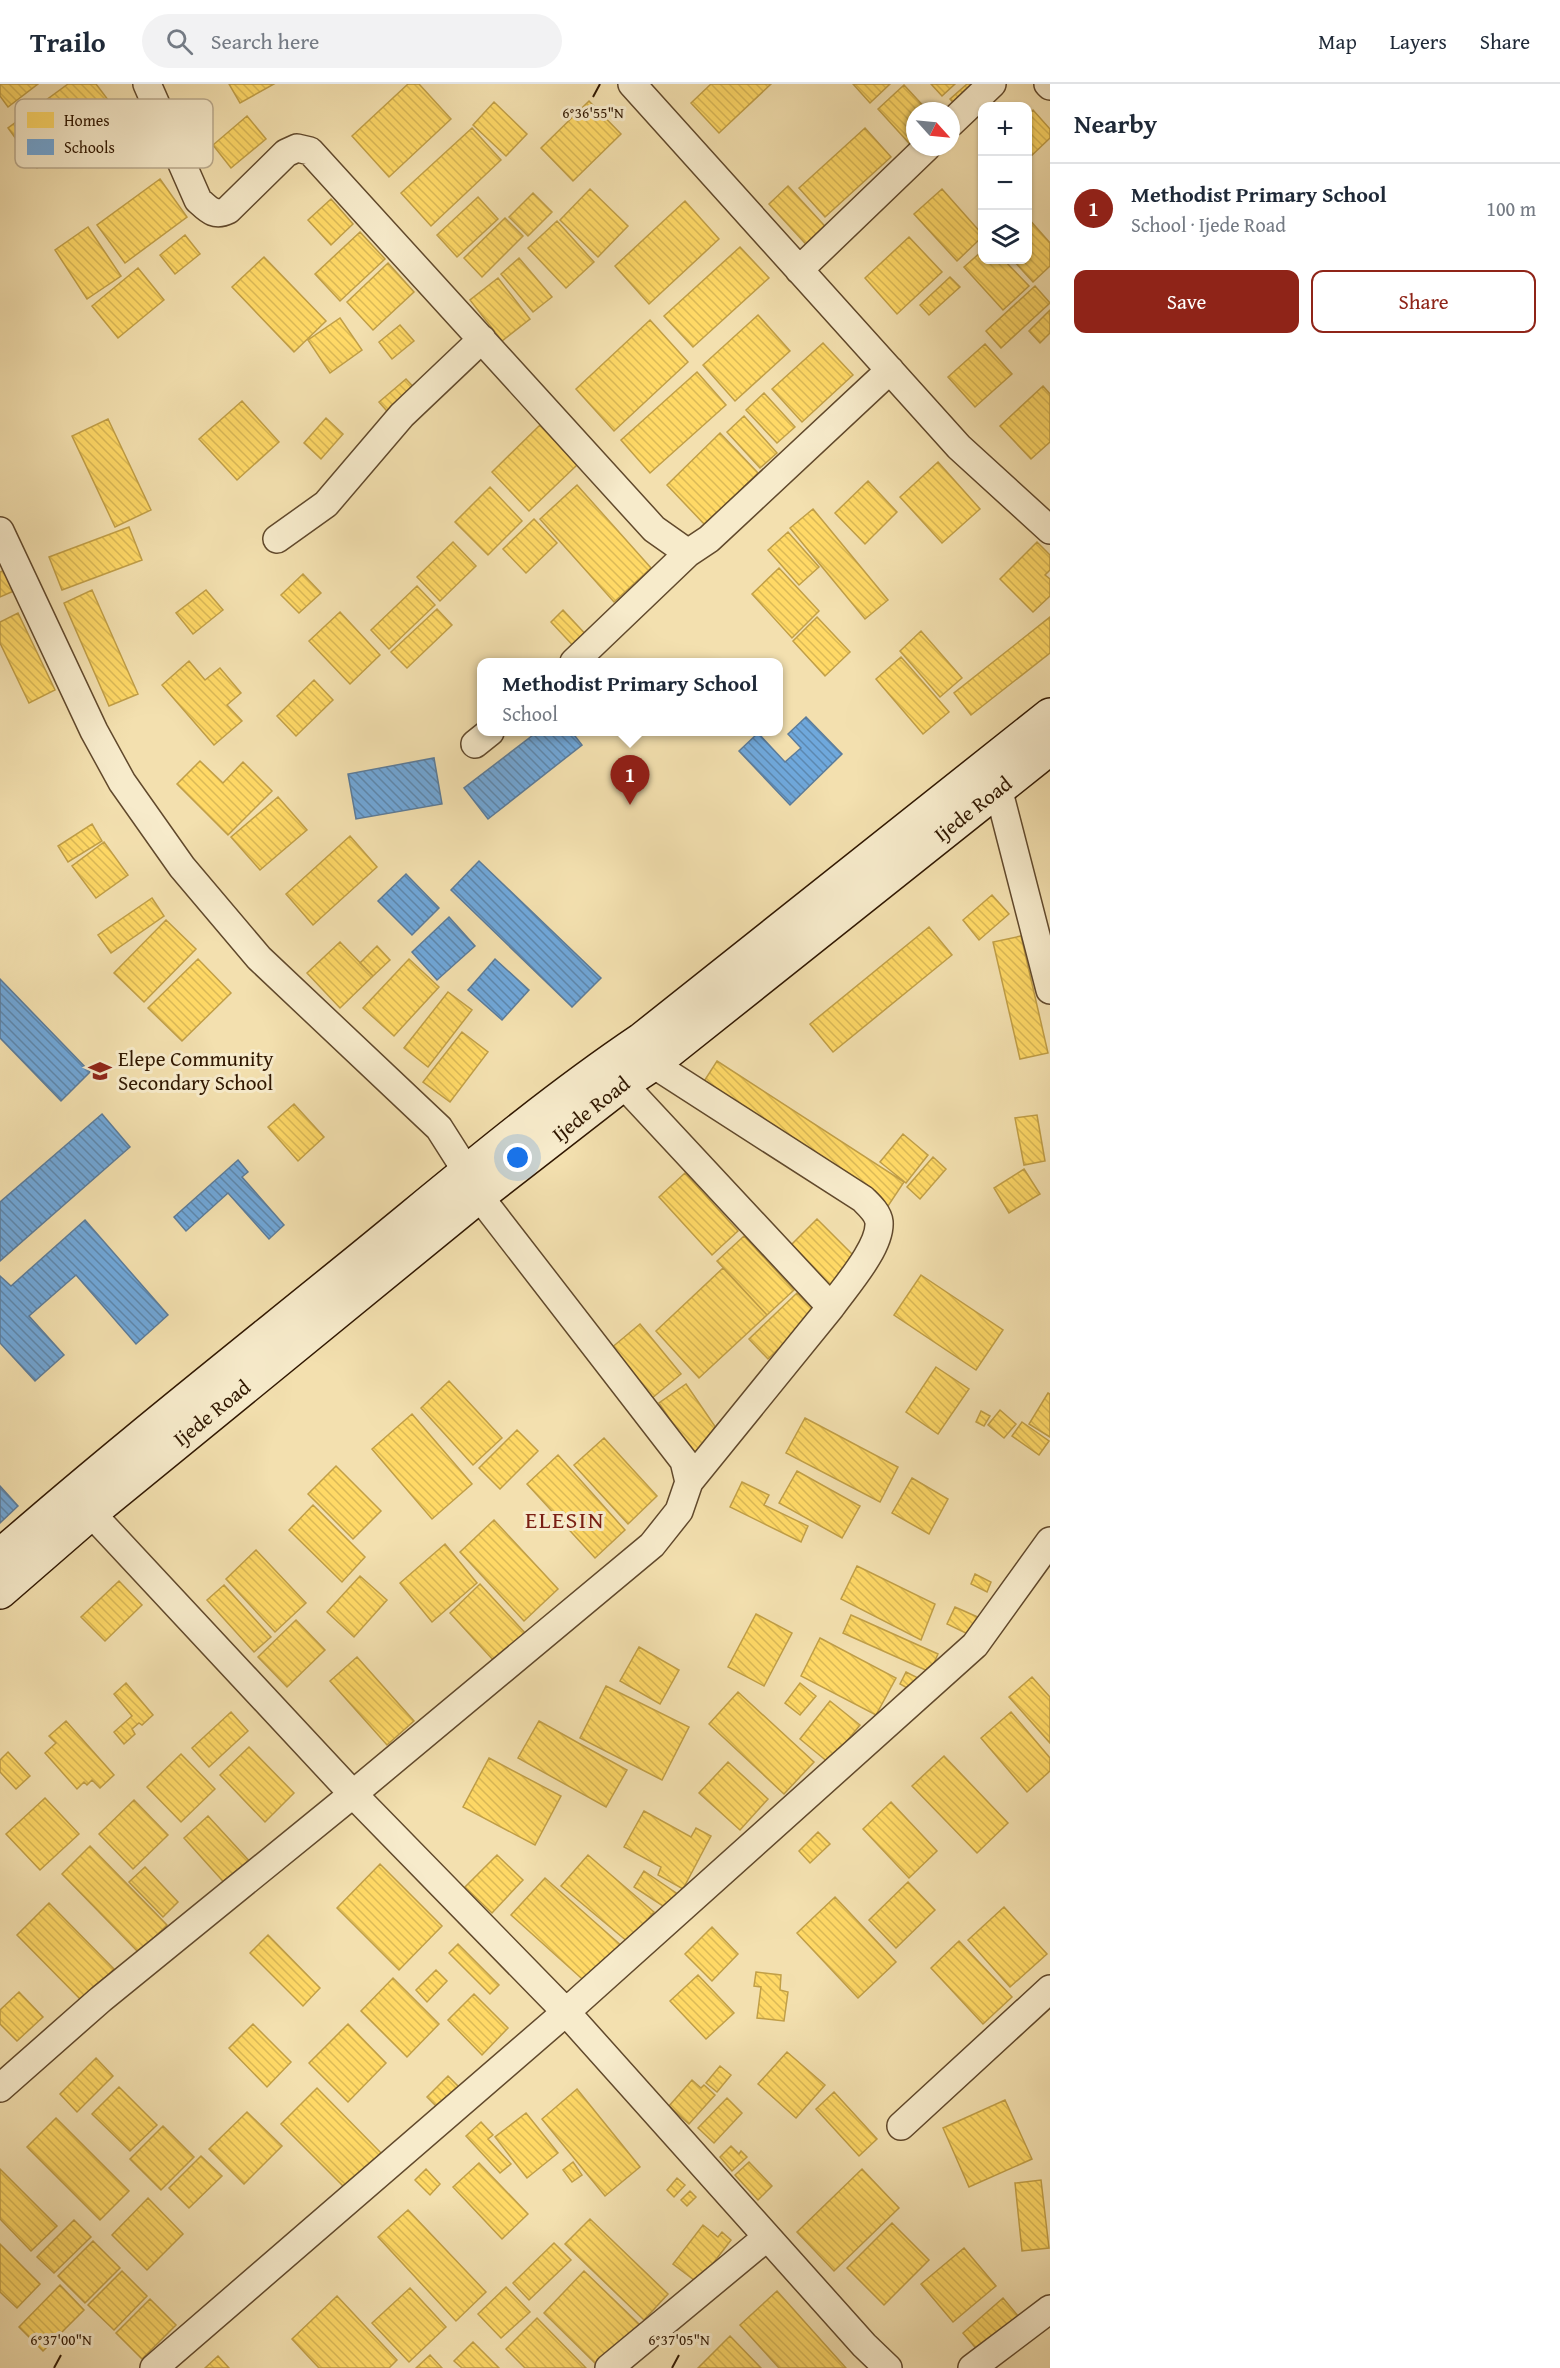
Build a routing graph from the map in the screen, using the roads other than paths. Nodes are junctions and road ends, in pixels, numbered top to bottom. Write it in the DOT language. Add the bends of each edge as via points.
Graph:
graph roads {
  1 [pos="147,84"];
  2 [pos="632,84"];
  3 [pos="992,84"];
  4 [pos="154,99"];
  5 [pos="960,114"];
  6 [pos="918,156"];
  7 [pos="184,168"];
  8 [pos="800,270"];
  9 [pos="482,339"];
  10 [pos="890,370"];
  11 [pos="1050,530"];
  12 [pos="0,531"];
  13 [pos="278,539"];
  14 [pos="688,553"];
  15 [pos="579,658"];
  16 [pos="1050,715"];
  17 [pos="1050,748"];
  18 [pos="998,788"];
  19 [pos="1050,990"];
  20 [pos="653,1064"];
  21 [pos="622,1084"];
  22 [pos="473,1184"];
  23 [pos="831,1307"];
  24 [pos="689,1482"];
  25 [pos="91,1512"];
  26 [pos="1050,1541"];
  27 [pos="0,1556"];
  28 [pos="0,1593"];
  29 [pos="353,1794"];
  30 [pos="1050,1989"];
  31 [pos="566,2012"];
  32 [pos="0,2088"];
  33 [pos="901,2126"];
  34 [pos="767,2237"];
  35 [pos="1050,2309"];
  36 [pos="154,2368"];
  37 [pos="609,2368"];
  38 [pos="888,2368"];
  39 [pos="972,2368"];
  1 -- 4 [label="street"];
  2 -- 8 [label="street"];
  3 -- 5 [label="street"];
  6 -- 8 [label="street"];
  7 -- 9 [label="street" via="198,200 213,213 221,214 286,153 297,148 310,151"];
  8 -- 10 [label="street"];
  9 -- 13 [label="street" via="402,415 326,504"];
  9 -- 14 [label="street" via="654,529"];
  10 -- 11 [label="street" via="959,447"];
  10 -- 14 [label="street" via="709,539"];
  12 -- 22 [label="street" via="122,782 182,867 259,958 439,1128"];
  14 -- 15 [label="street"];
  16 -- 22 [label="main road, Ijede Road" via="611,1060"];
  17 -- 18 [label="main road, Ijede Road"];
  18 -- 19 [label="street"];
  18 -- 20 [label="main road, Ijede Road"];
  20 -- 21 [label="main road, Ijede Road"];
  20 -- 23 [label="street" via="863,1199 873,1210 879,1220 869,1253"];
  21 -- 22 [label="main road, Ijede Road"];
  21 -- 23 [label="street"];
  22 -- 24 [label="street" via="684,1461"];
  22 -- 25 [label="main road, Ijede Road"];
  22 -- 27 [label="main road, Ijede Road" via="66,1498"];
  23 -- 24 [label="street"];
  24 -- 29 [label="street" via="679,1511 652,1545"];
  25 -- 28 [label="main road, Ijede Road"];
  25 -- 29 [label="street"];
  26 -- 31 [label="street" via="975,1645"];
  29 -- 31 [label="street"];
  29 -- 32 [label="street" via="101,1999"];
  30 -- 33 [label="street"];
  31 -- 34 [label="street"];
  31 -- 36 [label="street"];
  34 -- 37 [label="street"];
  34 -- 38 [label="street"];
  35 -- 39 [label="street"];
}
